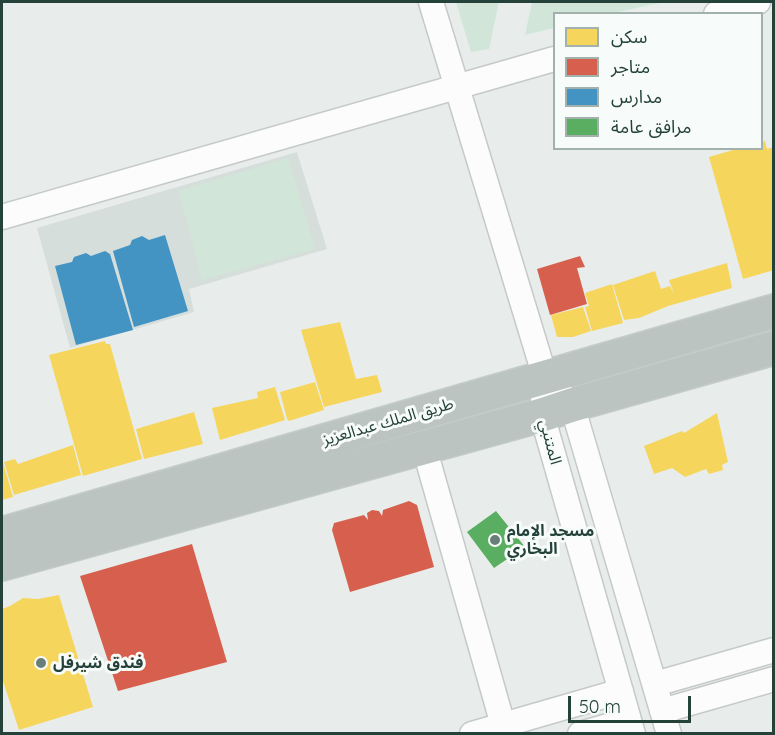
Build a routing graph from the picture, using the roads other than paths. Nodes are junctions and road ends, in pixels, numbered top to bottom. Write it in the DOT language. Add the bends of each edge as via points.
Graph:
graph roads {
  1 [pos="431,2"];
  2 [pos="758,2"];
  3 [pos="725,8"];
  4 [pos="553,60"];
  5 [pos="457,87"];
  6 [pos="2,217"];
  7 [pos="774,311"];
  8 [pos="774,348"];
  9 [pos="545,377"];
  10 [pos="557,410"];
  11 [pos="424,447"];
  12 [pos="2,534"];
  13 [pos="2,564"];
  14 [pos="774,650"];
  15 [pos="774,679"];
  16 [pos="655,684"];
  17 [pos="621,691"];
  18 [pos="666,722"];
  19 [pos="503,725"];
  20 [pos="631,727"];
  21 [pos="472,734"];
  22 [pos="580,734"];
  1 -- 5 [label="street"];
  2 -- 3 [label="street"];
  4 -- 5 [label="street"];
  5 -- 6 [label="street"];
  5 -- 9 [label="street"];
  7 -- 9 [label="highway, طريق الملك عبدالعزيز"];
  8 -- 10 [label="highway, طريق الملك عبدالعزيز"];
  9 -- 10 [label="street, المتنبي"];
  9 -- 12 [label="highway, طريق الملك عبدالعزيز"];
  10 -- 11 [label="highway, طريق الملك عبدالعزيز"];
  10 -- 16 [label="street, المتنبي"];
  10 -- 17 [label="street, المتنبي"];
  11 -- 13 [label="highway, طريق الملك عبدالعزيز"];
  11 -- 19 [label="street"];
  14 -- 16 [label="street"];
  15 -- 18 [label="street"];
  16 -- 18 [label="street, المتنبي"];
  17 -- 19 [label="street"];
  17 -- 20 [label="street, المتنبي"];
  19 -- 21 [label="street"];
  20 -- 22 [label="street"];
}
